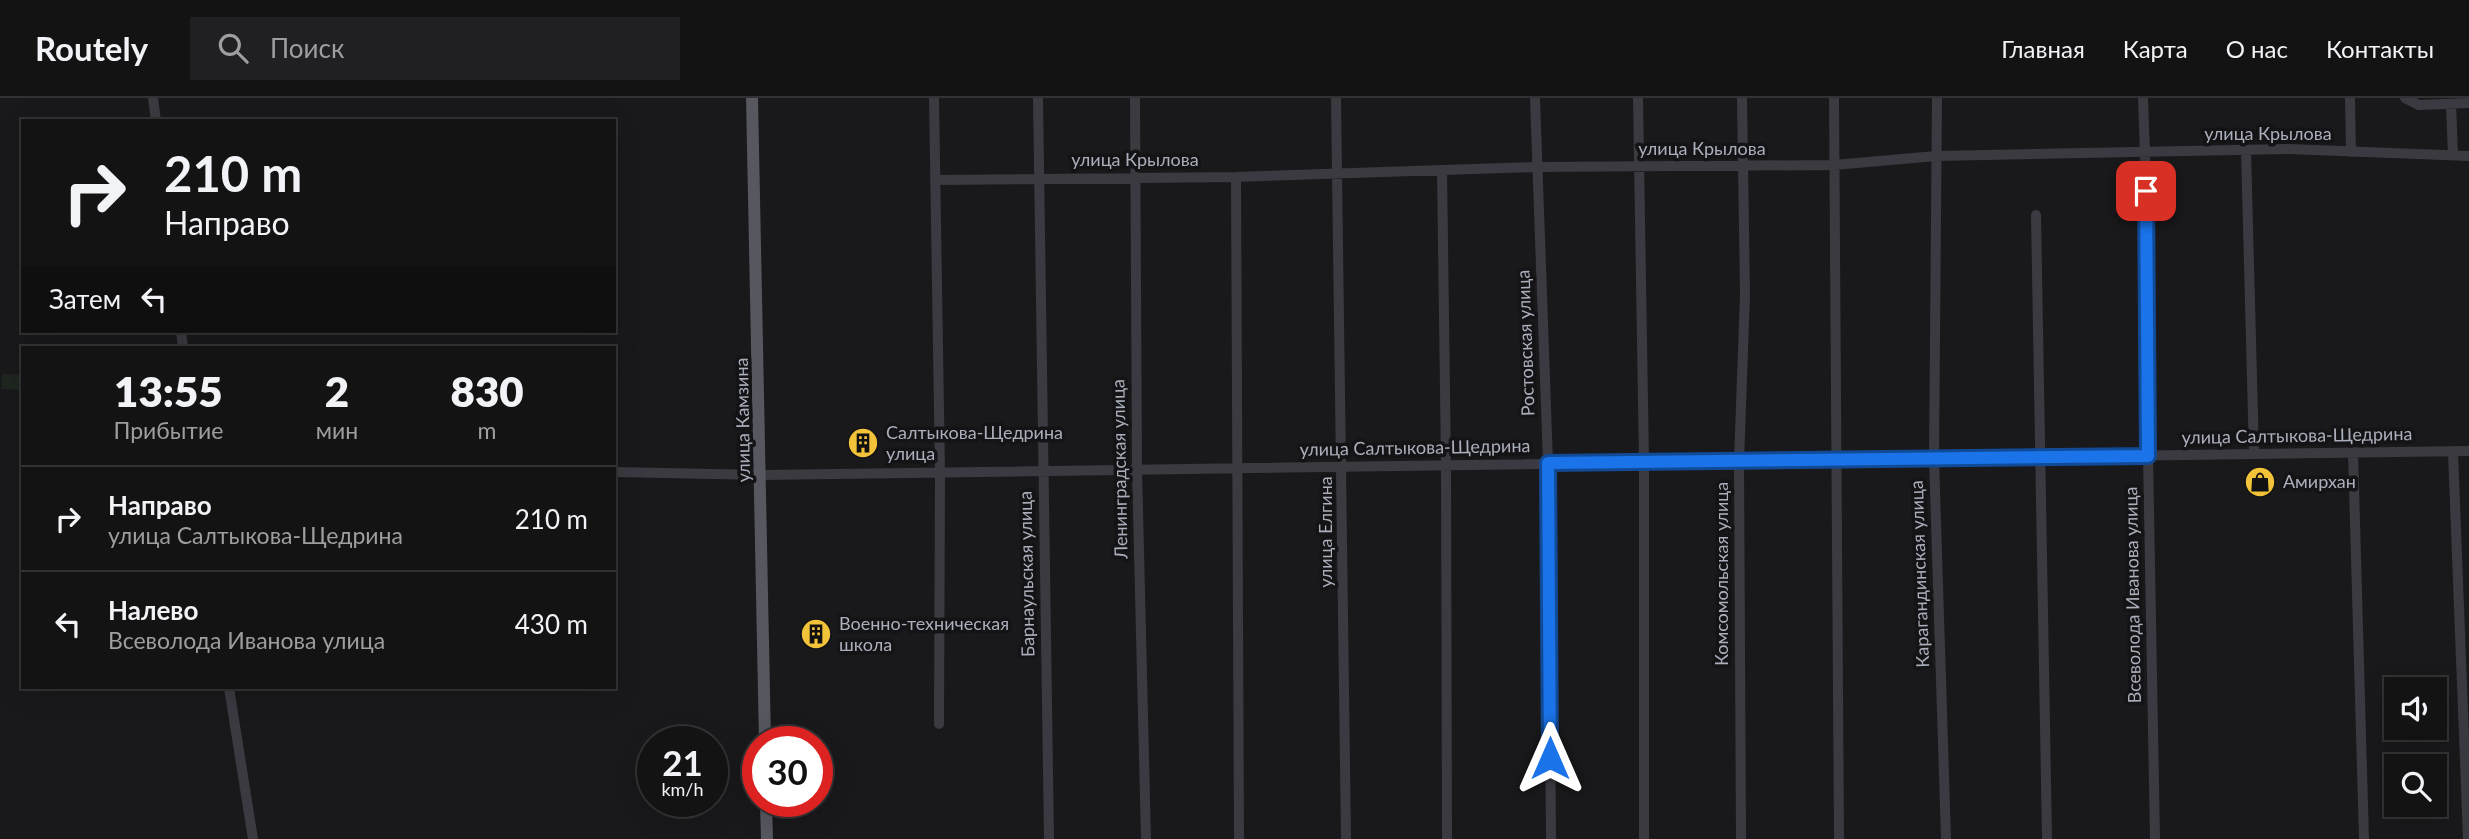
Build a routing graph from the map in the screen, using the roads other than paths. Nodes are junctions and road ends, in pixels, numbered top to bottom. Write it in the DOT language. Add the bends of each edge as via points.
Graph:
graph roads {
  1 [pos="153,98"];
  2 [pos="752,98"];
  3 [pos="934,98"];
  4 [pos="1038,98"];
  5 [pos="1135,98"];
  6 [pos="1336,98"];
  7 [pos="1535,98"];
  8 [pos="1638,98"];
  9 [pos="1742,98"];
  10 [pos="1834,98"];
  11 [pos="1937,98"];
  12 [pos="2143,98"];
  13 [pos="2350,98"];
  14 [pos="2405,98"];
  15 [pos="2469,103"];
  16 [pos="2451,104"];
  17 [pos="156,119"];
  18 [pos="2246,150"];
  19 [pos="2351,152"];
  20 [pos="2144,153"];
  21 [pos="2453,155"];
  22 [pos="1936,156"];
  23 [pos="2469,156"];
  24 [pos="1835,165"];
  25 [pos="1639,166"];
  26 [pos="1537,167"];
  27 [pos="1743,167"];
  28 [pos="1442,170"];
  29 [pos="1337,173"];
  30 [pos="1137,177"];
  31 [pos="1236,177"];
  32 [pos="1038,179"];
  33 [pos="934,180"];
  34 [pos="2036,215"];
  35 [pos="2469,451"];
  36 [pos="2353,452"];
  37 [pos="2453,452"];
  38 [pos="2254,454"];
  39 [pos="2040,456"];
  40 [pos="2148,456"];
  41 [pos="1837,458"];
  42 [pos="1934,458"];
  43 [pos="1739,461"];
  44 [pos="1644,462"];
  45 [pos="1548,463"];
  46 [pos="1446,464"];
  47 [pos="1343,466"];
  48 [pos="1238,468"];
  49 [pos="1137,469"];
  50 [pos="1043,471"];
  51 [pos="616,472"];
  52 [pos="940,472"];
  53 [pos="762,475"];
  54 [pos="229,689"];
  55 [pos="939,724"];
  56 [pos="765,726"];
  57 [pos="766,817"];
  58 [pos="253,839"];
  59 [pos="767,839"];
  60 [pos="1049,839"];
  61 [pos="1146,839"];
  62 [pos="1239,839"];
  63 [pos="1346,839"];
  64 [pos="1447,839"];
  65 [pos="1551,839"];
  66 [pos="1644,839"];
  67 [pos="1741,839"];
  68 [pos="1839,839"];
  69 [pos="1946,839"];
  70 [pos="2048,839"];
  71 [pos="2155,839"];
  72 [pos="2364,839"];
  73 [pos="2468,839"];
  1 -- 17 [label="street"];
  2 -- 53 [label="main road, улица Камзина"];
  3 -- 33 [label="street"];
  4 -- 32 [label="street, Барнаульская улица"];
  5 -- 30 [label="street, Ленинградская улица"];
  6 -- 29 [label="street, улица Елгина"];
  7 -- 26 [label="street, Ростовская улица"];
  8 -- 25 [label="street"];
  9 -- 27 [label="street, Комсомольская улица"];
  10 -- 24 [label="street"];
  11 -- 22 [label="street, Карагандинская улица"];
  12 -- 20 [label="street, Всеволода Иванова улица"];
  13 -- 19 [label="street"];
  14 -- 16 [label="street" via="2419,105"];
  15 -- 16 [label="street"];
  16 -- 21 [label="street"];
  18 -- 19 [label="street, улица Крылова"];
  18 -- 20 [label="street, улица Крылова"];
  18 -- 38 [label="street"];
  19 -- 21 [label="street, улица Крылова"];
  20 -- 22 [label="street, улица Крылова"];
  20 -- 40 [label="street, Всеволода Иванова улица"];
  21 -- 23 [label="street, улица Крылова"];
  22 -- 24 [label="street, улица Крылова"];
  22 -- 42 [label="street, Карагандинская улица"];
  24 -- 27 [label="street, улица Крылова"];
  24 -- 41 [label="street"];
  25 -- 26 [label="street, улица Крылова"];
  25 -- 27 [label="street, улица Крылова"];
  25 -- 44 [label="street"];
  26 -- 28 [label="street, улица Крылова"];
  26 -- 45 [label="street, Ростовская улица"];
  27 -- 43 [label="street, Комсомольская улица" via="1745,295"];
  28 -- 29 [label="street, улица Крылова"];
  28 -- 46 [label="street"];
  29 -- 31 [label="street, улица Крылова"];
  29 -- 47 [label="street, улица Елгина"];
  30 -- 31 [label="street, улица Крылова"];
  30 -- 32 [label="street, улица Крылова"];
  30 -- 49 [label="street, Ленинградская улица"];
  31 -- 48 [label="street"];
  32 -- 33 [label="street, улица Крылова"];
  32 -- 50 [label="street, Барнаульская улица"];
  33 -- 52 [label="street"];
  34 -- 39 [label="street"];
  35 -- 37 [label="street, улица Салтыкова-Щедрина"];
  36 -- 37 [label="street, улица Салтыкова-Щедрина"];
  36 -- 38 [label="street, улица Салтыкова-Щедрина"];
  36 -- 72 [label="street"];
  37 -- 73 [label="street"];
  38 -- 40 [label="street, улица Салтыкова-Щедрина"];
  39 -- 40 [label="street, улица Салтыкова-Щедрина"];
  39 -- 42 [label="street, улица Салтыкова-Щедрина"];
  39 -- 70 [label="street"];
  40 -- 71 [label="street, Всеволода Иванова улица"];
  41 -- 42 [label="street, улица Салтыкова-Щедрина"];
  41 -- 43 [label="street, улица Салтыкова-Щедрина"];
  41 -- 68 [label="street"];
  42 -- 69 [label="street, Карагандинская улица"];
  43 -- 44 [label="street, улица Салтыкова-Щедрина"];
  43 -- 67 [label="street, Комсомольская улица"];
  44 -- 45 [label="street, улица Салтыкова-Щедрина"];
  44 -- 66 [label="street"];
  45 -- 46 [label="street, улица Салтыкова-Щедрина"];
  45 -- 65 [label="street, Ростовская улица"];
  46 -- 47 [label="street, улица Салтыкова-Щедрина"];
  46 -- 64 [label="street"];
  47 -- 48 [label="street, улица Салтыкова-Щедрина"];
  47 -- 63 [label="street, улица Елгина"];
  48 -- 49 [label="street, улица Салтыкова-Щедрина"];
  48 -- 62 [label="street"];
  49 -- 50 [label="street, улица Салтыкова-Щедрина"];
  49 -- 61 [label="street, Ленинградская улица"];
  50 -- 52 [label="street, улица Салтыкова-Щедрина"];
  50 -- 60 [label="street, Барнаульская улица"];
  51 -- 53 [label="street, улица Салтыкова-Щедрина"];
  52 -- 53 [label="street, улица Салтыкова-Щедрина"];
  52 -- 55 [label="street"];
  53 -- 56 [label="main road, улица Камзина"];
  54 -- 58 [label="street"];
  57 -- 59 [label="main road"];
}
